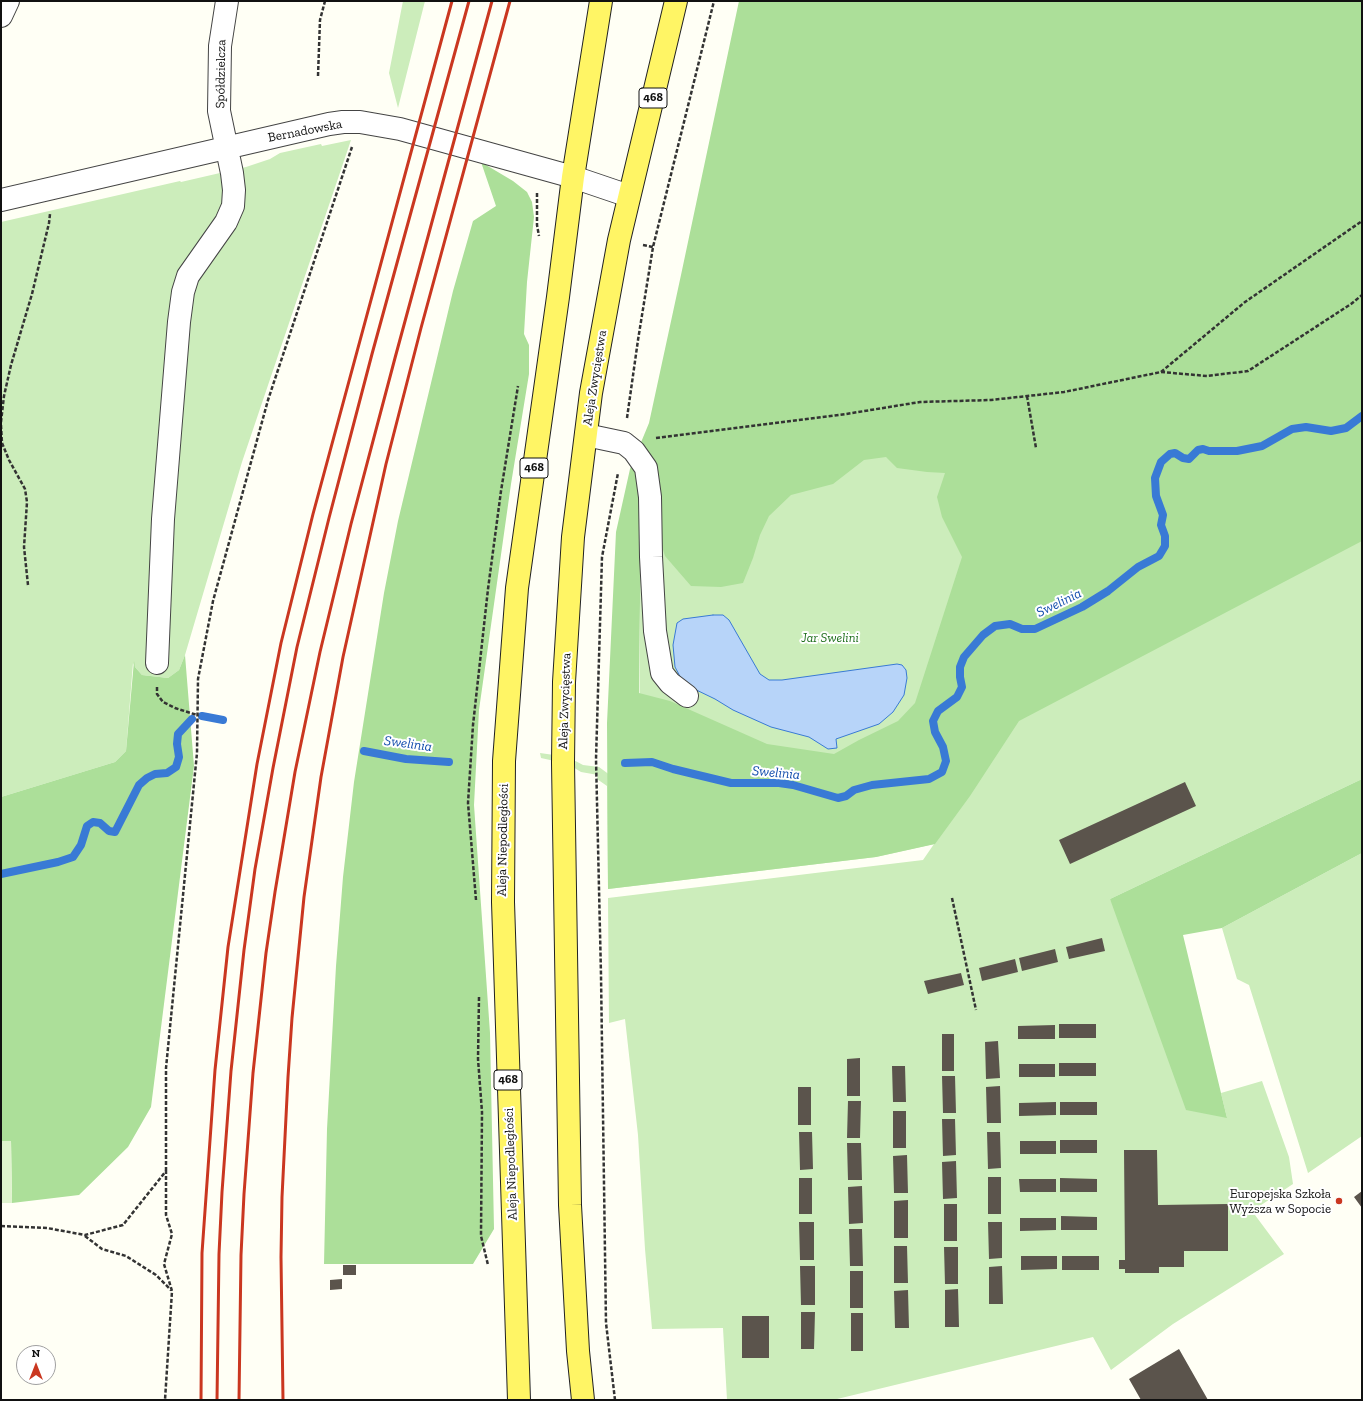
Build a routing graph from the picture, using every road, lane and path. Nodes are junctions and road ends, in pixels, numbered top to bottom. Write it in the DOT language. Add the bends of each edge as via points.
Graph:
graph roads {
  1 [pos="8,1"];
  2 [pos="227,1"];
  3 [pos="325,1"];
  4 [pos="601,1"];
  5 [pos="676,1"];
  6 [pos="714,1"];
  7 [pos="1,16"];
  8 [pos="318,76"];
  9 [pos="360,122"];
  10 [pos="226,147"];
  11 [pos="574,176"];
  12 [pos="52,188"];
  13 [pos="537,192"];
  14 [pos="629,196"];
  15 [pos="1,200"];
  16 [pos="1362,221"];
  17 [pos="537,225"];
  18 [pos="1362,295"];
  19 [pos="1161,372"];
  20 [pos="1027,396"];
  21 [pos="1,424"];
  22 [pos="586,435"];
  23 [pos="624,443"];
  24 [pos="1036,448"];
  25 [pos="28,585"];
  26 [pos="157,663"];
  27 [pos="686,696"];
  28 [pos="197,715"];
  29 [pos="952,898"];
  30 [pos="976,1010"];
  31 [pos="166,1171"];
  32 [pos="1,1226"];
  33 [pos="85,1236"];
  34 [pos="172,1291"];
  35 [pos="165,1400"];
  36 [pos="519,1400"];
  37 [pos="583,1400"];
  38 [pos="615,1400"];
  1 -- 7 [label="street"];
  2 -- 10 [label="street, Spółdzielcza" via="220,46 219,74 219,111"];
  3 -- 8 [label="path" via="320,20"];
  4 -- 11 [label="main road, 468"];
  5 -- 14 [label="main road, Aleja Zwycięstwa / 468"];
  6 -- 23 [label="path" via="653,247"];
  9 -- 10 [label="street, Bernadowska" via="329,124"];
  9 -- 11 [label="street, Bernadowska" via="400,129"];
  9 -- 28 [label="path" via="266,408 213,601 198,679"];
  10 -- 12 [label="street, Bernadowska"];
  10 -- 26 [label="street, Spółdzielcza" via="232,173 233,206 226,222 188,276 183,292 163,519"];
  11 -- 14 [label="street, Bernadowska"];
  11 -- 36 [label="main road, Aleja Niepodległości / 468" via="517,588 504,761 503,902"];
  12 -- 15 [label="street, Bernadowska"];
  12 -- 21 [label="path" via="50,223 11,365"];
  13 -- 17 [label="path"];
  14 -- 22 [label="main road, Aleja Zwycięstwa / 468" via="591,393"];
  16 -- 19 [label="path" via="1244,302"];
  18 -- 19 [label="path" via="1248,371 1207,376"];
  19 -- 20 [label="path" via="1064,392"];
  20 -- 23 [label="path" via="920,402"];
  20 -- 24 [label="path"];
  21 -- 25 [label="path" via="2,443 24,489 27,502 24,547"];
  22 -- 23 [label="street"];
  22 -- 37 [label="main road, Aleja Zwycięstwa / 468" via="573,537 564,682 563,763 570,1205"];
  23 -- 27 [label="street" via="634,451 646,468 650,497 655,631 662,673"];
  23 -- 38 [label="path" via="602,557 596,759 606,1322"];
  26 -- 28 [label="path" via="157,694 163,702"];
  28 -- 31 [label="path" via="196,753 166,1068"];
  29 -- 30 [label="path"];
  31 -- 33 [label="path" via="123,1224"];
  31 -- 34 [label="path" via="166,1215 172,1234 164,1264"];
  32 -- 33 [label="path" via="46,1228"];
  33 -- 34 [label="path" via="102,1249 126,1256 156,1275"];
  34 -- 35 [label="path"];
}
